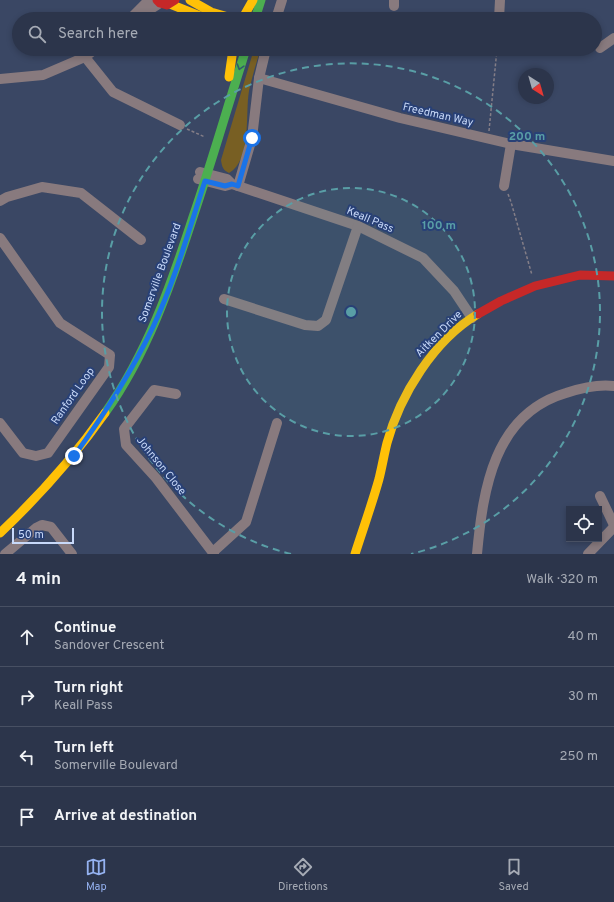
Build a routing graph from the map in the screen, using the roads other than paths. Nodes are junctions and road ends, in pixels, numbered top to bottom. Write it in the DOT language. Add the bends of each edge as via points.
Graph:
graph roads {
  1 [pos="149,0"];
  2 [pos="190,0"];
  3 [pos="253,0"];
  4 [pos="261,0"];
  5 [pos="282,0"];
  6 [pos="500,0"];
  7 [pos="166,2"];
  8 [pos="138,12"];
  9 [pos="146,12"];
  10 [pos="191,12"];
  11 [pos="209,12"];
  12 [pos="248,12"];
  13 [pos="250,12"];
  14 [pos="278,12"];
  15 [pos="499,12"];
  16 [pos="614,38"];
  17 [pos="602,47"];
  18 [pos="86,56"];
  19 [pos="232,56"];
  20 [pos="244,56"];
  21 [pos="264,56"];
  22 [pos="84,58"];
  23 [pos="259,78"];
  24 [pos="0,79"];
  25 [pos="180,126"];
  26 [pos="511,144"];
  27 [pos="614,161"];
  28 [pos="202,176"];
  29 [pos="235,185"];
  30 [pos="504,186"];
  31 [pos="0,201"];
  32 [pos="358,226"];
  33 [pos="0,238"];
  34 [pos="141,240"];
  35 [pos="614,276"];
  36 [pos="224,299"];
  37 [pos="472,318"];
  38 [pos="614,386"];
  39 [pos="176,394"];
  40 [pos="0,423"];
  41 [pos="277,423"];
  42 [pos="600,496"];
  43 [pos="0,524"];
  44 [pos="614,526"];
  45 [pos="0,533"];
  46 [pos="214,553"];
  47 [pos="5,554"];
  48 [pos="72,554"];
  49 [pos="355,554"];
  50 [pos="477,554"];
  51 [pos="588,554"];
  1 -- 8 [label="street"];
  2 -- 11 [label="main road"];
  3 -- 12 [label="main road"];
  4 -- 13 [label="main road"];
  5 -- 14 [label="street"];
  6 -- 15 [label="street"];
  7 -- 9 [label="street"];
  7 -- 10 [label="main road"];
  16 -- 17 [label="street"];
  18 -- 22 [label="street"];
  19 -- 28 [label="main road, Somerville Boulevard" via="228,84"];
  20 -- 28 [label="main road, Somerville Boulevard, one-way"];
  21 -- 23 [label="street"];
  22 -- 24 [label="street" via="43,75"];
  22 -- 25 [label="street" via="113,92"];
  23 -- 26 [label="street, Freedman Way" via="400,118"];
  23 -- 29 [label="street" via="252,138"];
  26 -- 27 [label="street, Freedman Way"];
  26 -- 30 [label="street"];
  28 -- 29 [label="street, Keall Pass" via="227,179"];
  28 -- 43 [label="main road, Somerville Boulevard" via="168,273 145,328 113,389 59,463"];
  28 -- 45 [label="main road, Somerville Boulevard" via="182,254 167,294 154,326 118,392 74,456 35,500"];
  29 -- 32 [label="street, Keall Pass"];
  31 -- 34 [label="street" via="42,187 81,193"];
  32 -- 36 [label="street" via="326,320 318,326 305,325"];
  32 -- 37 [label="street, Keall Pass" via="423,258 454,291"];
  33 -- 40 [label="street, Ranford Loop" via="60,323 110,355 109,367 48,453 36,456 23,453"];
  35 -- 37 [label="main road, Aitken Drive" via="580,275 535,286 501,301"];
  37 -- 49 [label="main road, Aitken Drive" via="446,340 421,369 403,399 387,442 379,479"];
  38 -- 50 [label="street" via="581,388 554,396 529,411 513,427 499,450 488,484 480,518"];
  39 -- 46 [label="street, Johnson Close" via="154,390 124,429 126,445 156,478"];
  41 -- 46 [label="street" via="246,522"];
  42 -- 44 [label="street"];
  44 -- 51 [label="street"];
  47 -- 48 [label="street" via="42,525 51,527"];
}
